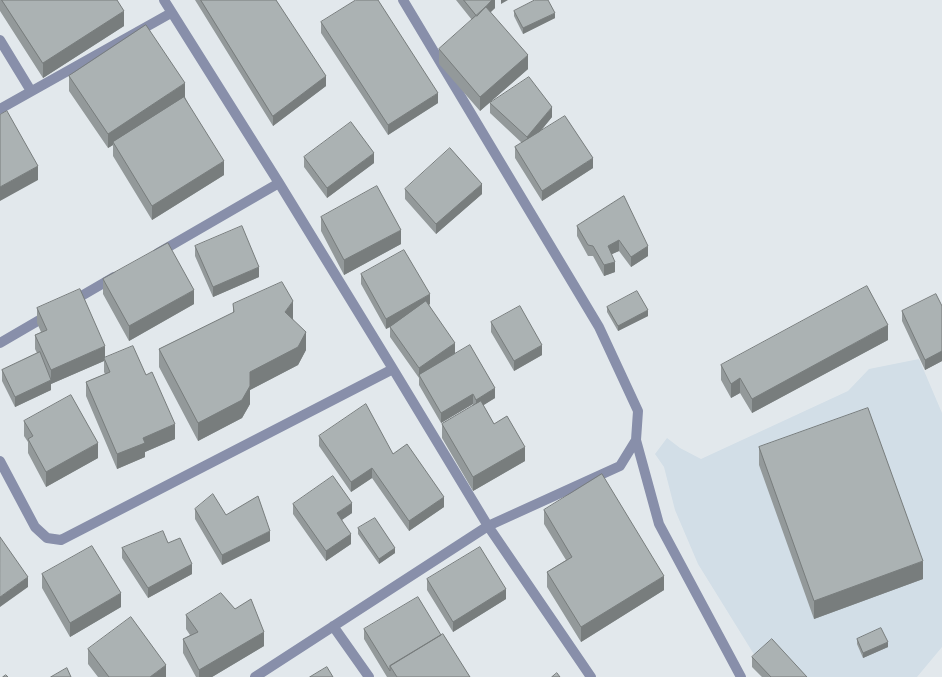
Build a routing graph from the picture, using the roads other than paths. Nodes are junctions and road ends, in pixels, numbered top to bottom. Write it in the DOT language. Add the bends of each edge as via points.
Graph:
graph roads {
  1 [pos="164,0"];
  2 [pos="403,0"];
  3 [pos="171,13"];
  4 [pos="0,40"];
  5 [pos="31,91"];
  6 [pos="0,109"];
  7 [pos="279,184"];
  8 [pos="150,257"];
  9 [pos="123,273"];
  10 [pos="0,342"];
  11 [pos="393,369"];
  12 [pos="636,440"];
  13 [pos="0,461"];
  14 [pos="488,526"];
  15 [pos="333,626"];
  16 [pos="255,677"];
  17 [pos="369,677"];
  18 [pos="591,677"];
  19 [pos="741,677"];
  1 -- 3 [label="street"];
  2 -- 12 [label="street" via="599,327 638,411"];
  3 -- 5 [label="street"];
  3 -- 7 [label="street"];
  4 -- 5 [label="street"];
  5 -- 6 [label="street"];
  7 -- 8 [label="street"];
  7 -- 11 [label="street"];
  9 -- 10 [label="street"];
  11 -- 13 [label="street" via="61,540 47,538 35,527"];
  11 -- 14 [label="street"];
  12 -- 14 [label="street" via="620,466"];
  12 -- 19 [label="street" via="659,524"];
  14 -- 15 [label="street"];
  14 -- 18 [label="street"];
  15 -- 16 [label="street"];
  15 -- 17 [label="street"];
}
